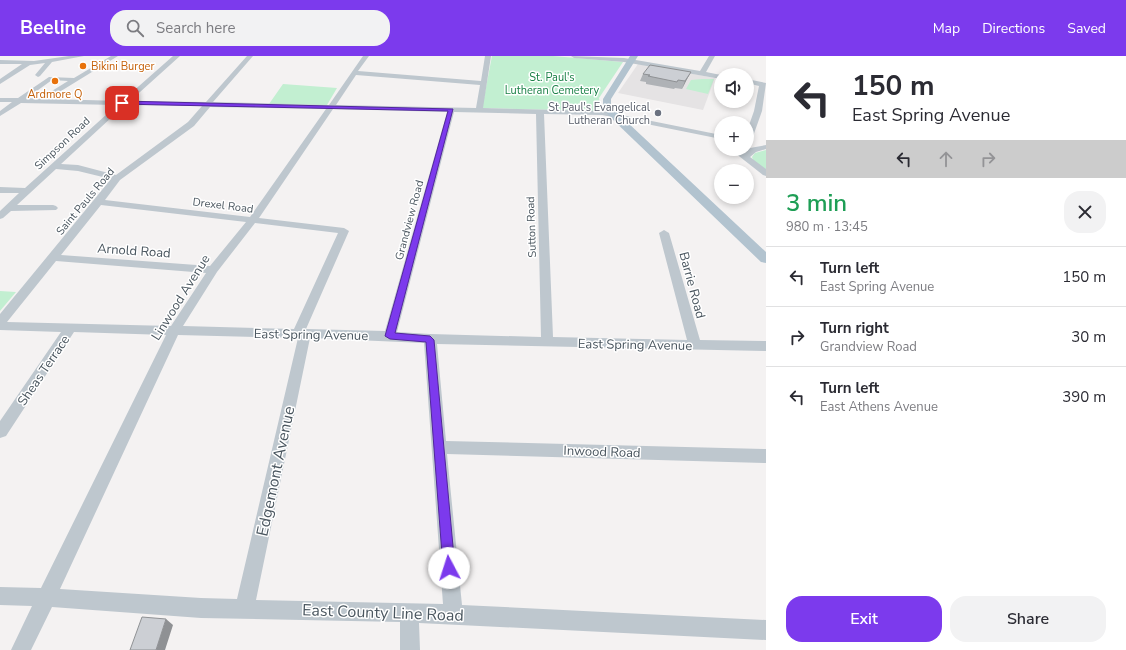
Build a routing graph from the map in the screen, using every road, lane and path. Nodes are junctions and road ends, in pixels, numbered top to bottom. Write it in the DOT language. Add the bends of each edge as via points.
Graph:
graph roads {
  1 [pos="81,56"];
  2 [pos="115,56"];
  3 [pos="177,56"];
  4 [pos="250,56"];
  5 [pos="366,56"];
  6 [pos="488,56"];
  7 [pos="576,56"];
  8 [pos="712,56"];
  9 [pos="633,59"];
  10 [pos="50,61"];
  11 [pos="0,62"];
  12 [pos="28,63"];
  13 [pos="354,73"];
  14 [pos="702,73"];
  15 [pos="38,75"];
  16 [pos="714,76"];
  17 [pos="74,80"];
  18 [pos="0,82"];
  19 [pos="754,82"];
  20 [pos="483,83"];
  21 [pos="764,84"];
  22 [pos="0,100"];
  23 [pos="19,100"];
  24 [pos="40,101"];
  25 [pos="122,103"];
  26 [pos="207,105"];
  27 [pos="331,107"];
  28 [pos="451,110"];
  29 [pos="479,110"];
  30 [pos="758,111"];
  31 [pos="540,112"];
  32 [pos="766,113"];
  33 [pos="0,114"];
  34 [pos="612,114"];
  35 [pos="754,123"];
  36 [pos="714,135"];
  37 [pos="754,144"];
  38 [pos="766,147"];
  39 [pos="745,157"];
  40 [pos="54,166"];
  41 [pos="766,173"];
  42 [pos="117,178"];
  43 [pos="0,190"];
  44 [pos="26,192"];
  45 [pos="99,202"];
  46 [pos="8,208"];
  47 [pos="53,208"];
  48 [pos="0,216"];
  49 [pos="253,220"];
  50 [pos="344,231"];
  51 [pos="664,233"];
  52 [pos="53,258"];
  53 [pos="766,259"];
  54 [pos="213,270"];
  55 [pos="0,322"];
  56 [pos="0,326"];
  57 [pos="70,328"];
  58 [pos="174,331"];
  59 [pos="301,334"];
  60 [pos="390,336"];
  61 [pos="430,340"];
  62 [pos="547,341"];
  63 [pos="695,345"];
  64 [pos="766,346"];
  65 [pos="1,432"];
  66 [pos="438,447"];
  67 [pos="766,456"];
  68 [pos="0,596"];
  69 [pos="45,597"];
  70 [pos="245,608"];
  71 [pos="409,613"];
  72 [pos="453,614"];
  73 [pos="766,630"];
  74 [pos="21,650"];
  75 [pos="410,650"];
  1 -- 10 [label="street"];
  2 -- 17 [label="street"];
  3 -- 25 [label="street, Simpson Road"];
  4 -- 26 [label="street, Saint Pauls Road"];
  5 -- 13 [label="street, Linwood Avenue"];
  6 -- 20 [label="street"];
  7 -- 9 [label="street"];
  8 -- 14 [label="street"];
  9 -- 14 [label="street"];
  9 -- 34 [label="main road" via="607,98"];
  10 -- 12 [label="street"];
  10 -- 15 [label="street"];
  11 -- 12 [label="street"];
  12 -- 18 [label="street"];
  13 -- 20 [label="street"];
  13 -- 27 [label="street, Linwood Avenue"];
  14 -- 16 [label="street"];
  17 -- 23 [label="street" via="51,78"];
  17 -- 24 [label="street"];
  19 -- 21 [label="street"];
  20 -- 29 [label="street"];
  21 -- 30 [label="street"];
  22 -- 23 [label="street"];
  23 -- 24 [label="street"];
  23 -- 33 [label="street"];
  24 -- 25 [label="street"];
  25 -- 26 [label="street"];
  25 -- 40 [label="street, Simpson Road"];
  26 -- 27 [label="street"];
  26 -- 42 [label="street, Saint Pauls Road" via="191,124"];
  27 -- 28 [label="street"];
  27 -- 49 [label="street, Linwood Avenue"];
  28 -- 29 [label="street"];
  28 -- 60 [label="street, Grandview Road"];
  29 -- 31 [label="street"];
  30 -- 32 [label="street"];
  30 -- 35 [label="street"];
  31 -- 34 [label="street"];
  31 -- 62 [label="street, Sutton Road"];
  34 -- 36 [label="street"];
  34 -- 53 [label="main road"];
  37 -- 38 [label="street"];
  38 -- 39 [label="street" via="753,150"];
  39 -- 41 [label="street"];
  40 -- 42 [label="street" via="78,168"];
  40 -- 44 [label="street, Simpson Road"];
  42 -- 45 [label="street, Saint Pauls Road"];
  43 -- 44 [label="street"];
  44 -- 46 [label="street, Simpson Road"];
  45 -- 49 [label="street, Drexel Road"];
  45 -- 52 [label="street, Saint Pauls Road"];
  46 -- 47 [label="street"];
  46 -- 48 [label="street, Simpson Road"];
  49 -- 50 [label="street, Drexel Road"];
  49 -- 54 [label="street, Linwood Avenue"];
  50 -- 59 [label="street, Edgemont Avenue"];
  51 -- 63 [label="street, Barrie Road"];
  52 -- 54 [label="street, Arnold Road"];
  52 -- 55 [label="street, Saint Pauls Road"];
  54 -- 58 [label="street, Linwood Avenue"];
  56 -- 57 [label="street, East Spring Avenue"];
  57 -- 58 [label="street, East Spring Avenue"];
  57 -- 65 [label="street, Sheas Terrace"];
  58 -- 59 [label="street, East Spring Avenue"];
  58 -- 69 [label="street, Linwood Avenue"];
  59 -- 60 [label="street, East Spring Avenue"];
  59 -- 70 [label="street, Edgemont Avenue"];
  60 -- 61 [label="street, East Spring Avenue"];
  61 -- 62 [label="street, East Spring Avenue"];
  61 -- 66 [label="street"];
  62 -- 63 [label="street, East Spring Avenue"];
  63 -- 64 [label="street, East Spring Avenue"];
  66 -- 67 [label="street, Inwood Road"];
  66 -- 72 [label="street"];
  68 -- 69 [label="street, East County Line Road"];
  69 -- 70 [label="street, East County Line Road" via="201,608"];
  69 -- 74 [label="street, Linwood Avenue"];
  70 -- 71 [label="street, East County Line Road"];
  71 -- 72 [label="street, East County Line Road"];
  71 -- 75 [label="street"];
  72 -- 73 [label="street, East County Line Road"];
}
